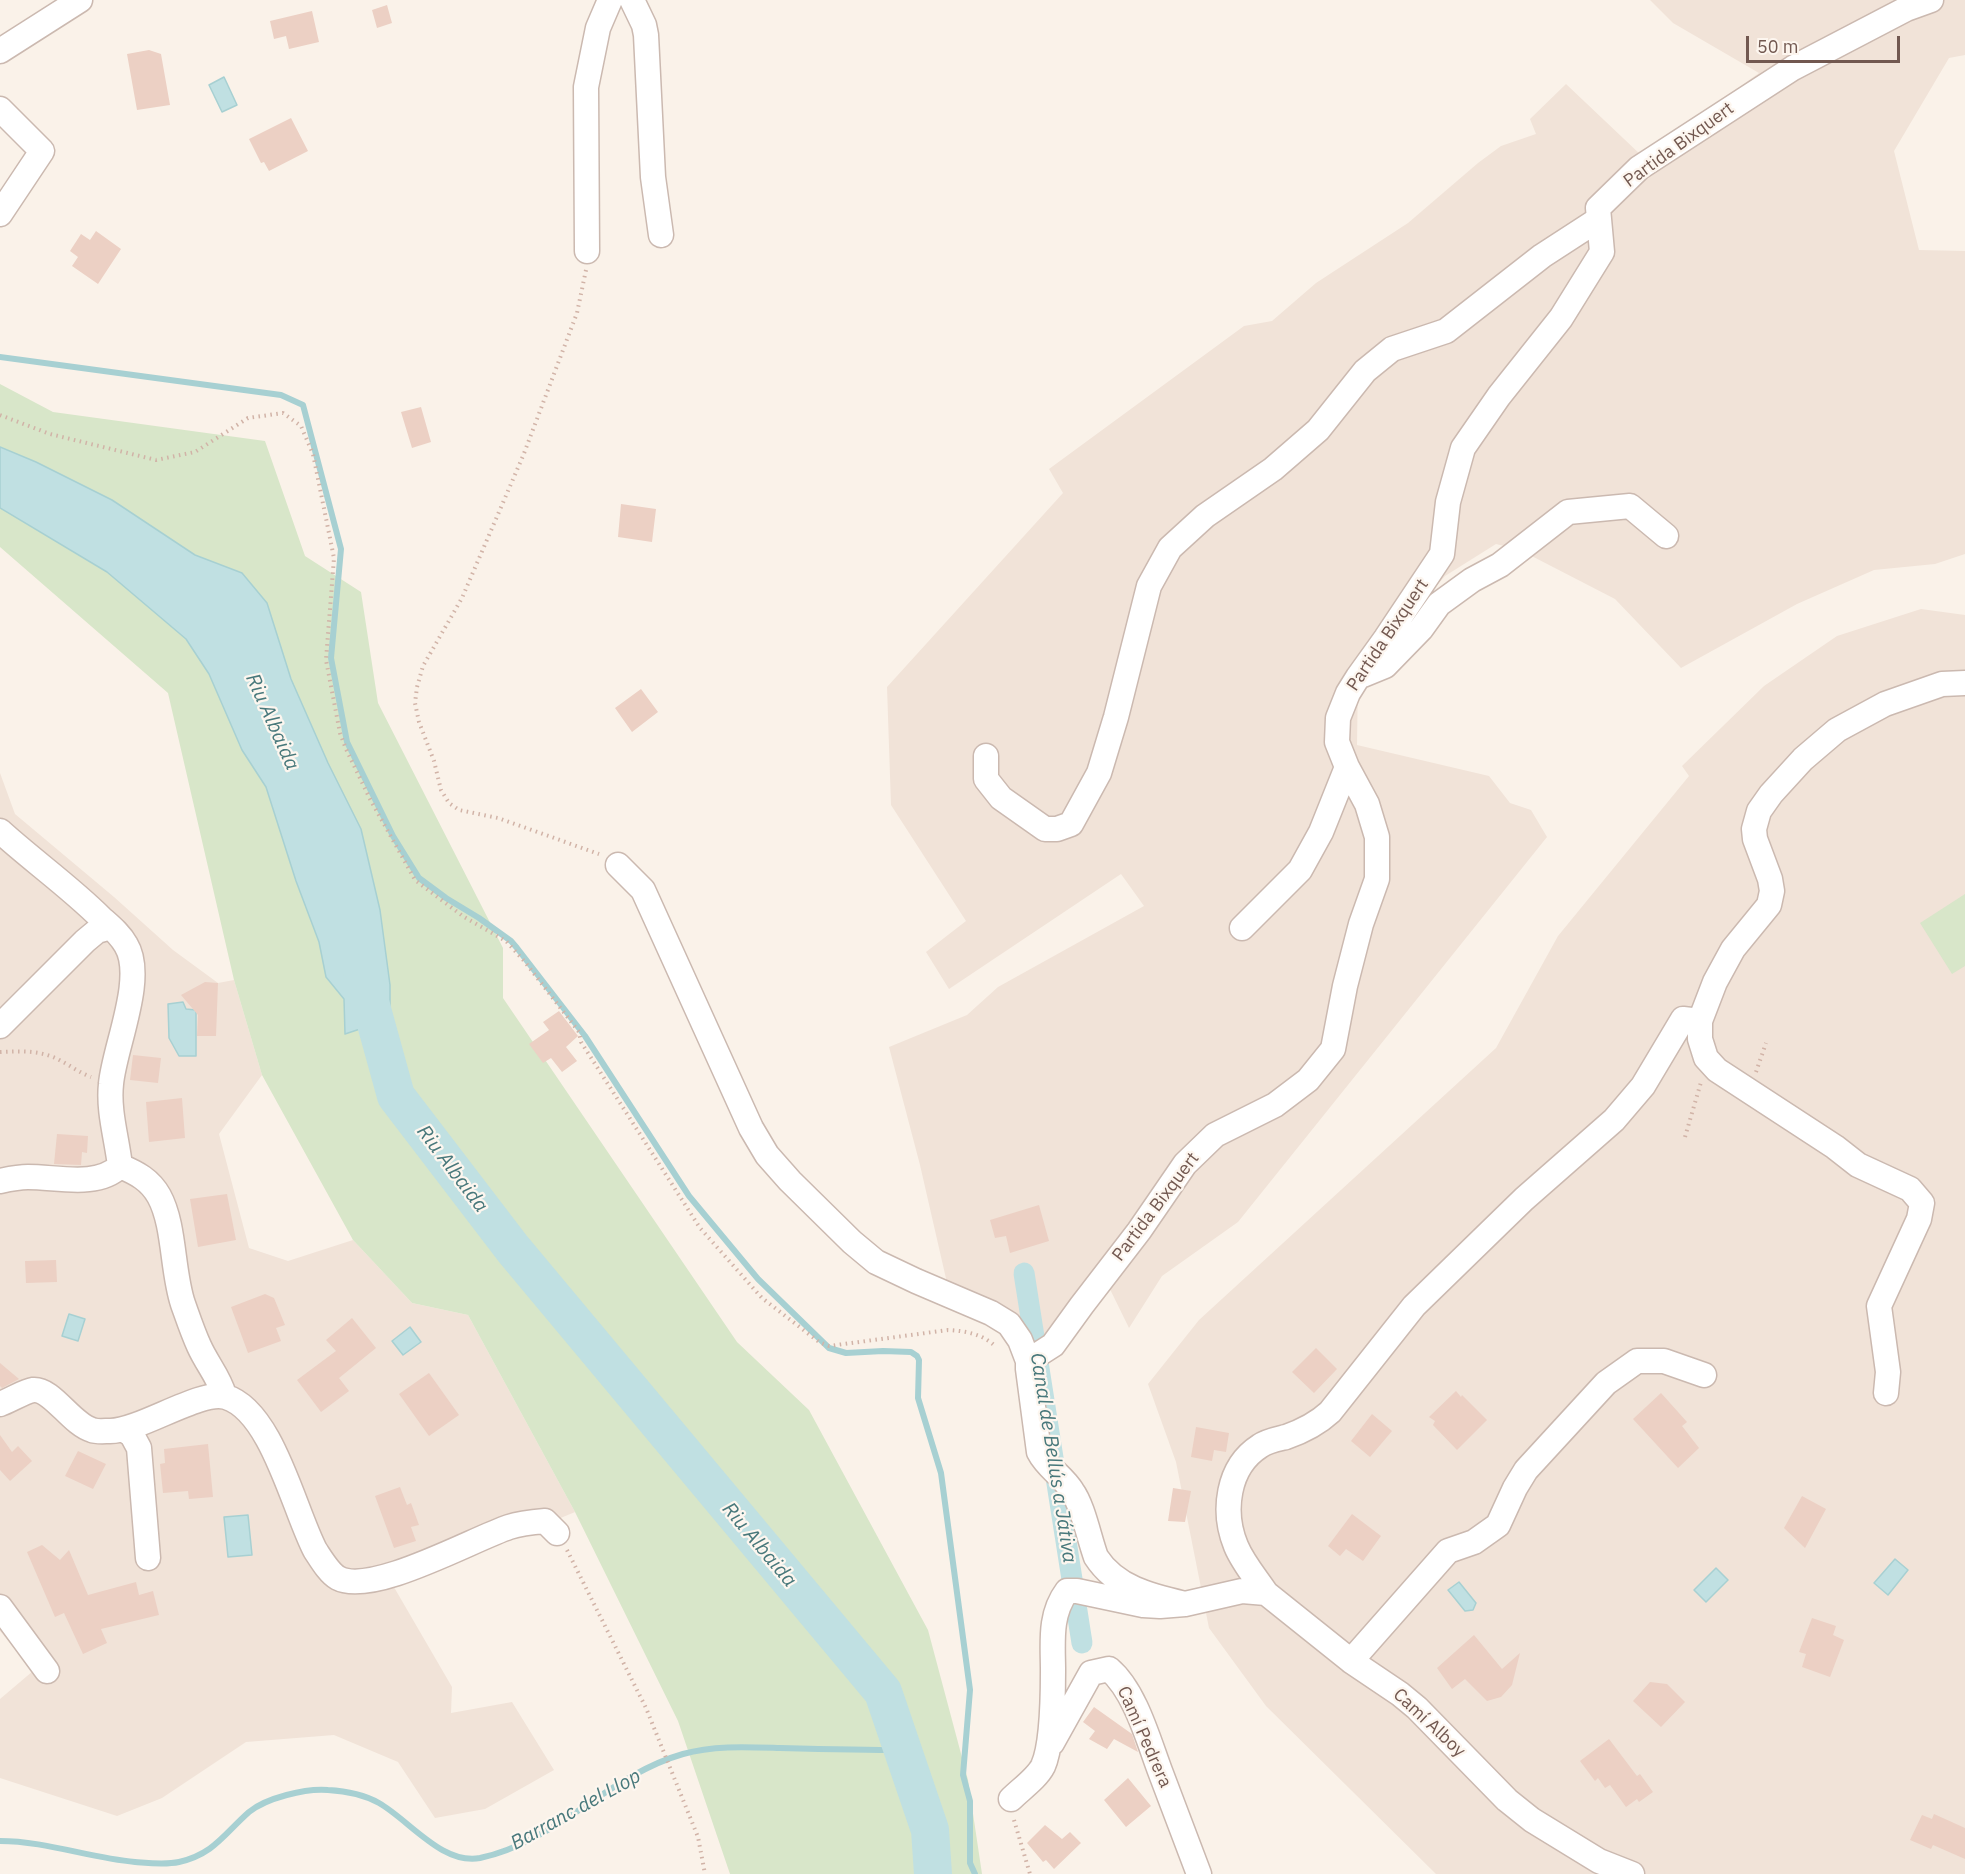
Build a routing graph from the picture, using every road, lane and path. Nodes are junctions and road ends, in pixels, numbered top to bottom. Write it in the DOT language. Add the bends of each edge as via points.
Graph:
graph roads {
  1 [pos="80,0"];
  2 [pos="610,0"];
  3 [pos="632,0"];
  4 [pos="1931,0"];
  5 [pos="0,51"];
  6 [pos="0,109"];
  7 [pos="0,214"];
  8 [pos="1599,219"];
  9 [pos="661,235"];
  10 [pos="587,252"];
  11 [pos="0,416"];
  12 [pos="1666,536"];
  13 [pos="1358,677"];
  14 [pos="1965,683"];
  15 [pos="986,756"];
  16 [pos="1347,767"];
  17 [pos="0,831"];
  18 [pos="618,865"];
  19 [pos="111,927"];
  20 [pos="1242,928"];
  21 [pos="1700,1021"];
  22 [pos="0,1026"];
  23 [pos="1766,1043"];
  24 [pos="0,1052"];
  25 [pos="1702,1077"];
  26 [pos="111,1081"];
  27 [pos="1750,1090"];
  28 [pos="1685,1137"];
  29 [pos="120,1166"];
  30 [pos="0,1181"];
  31 [pos="1001,1351"];
  32 [pos="1028,1361"];
  33 [pos="1704,1375"];
  34 [pos="1886,1393"];
  35 [pos="224,1395"];
  36 [pos="0,1404"];
  37 [pos="123,1429"];
  38 [pos="557,1533"];
  39 [pos="148,1558"];
  40 [pos="1266,1593"];
  41 [pos="1185,1604"];
  42 [pos="0,1607"];
  43 [pos="1351,1661"];
  44 [pos="47,1671"];
  45 [pos="1048,1749"];
  46 [pos="1011,1799"];
  47 [pos="705,1874"];
  48 [pos="1030,1874"];
  49 [pos="1199,1874"];
  50 [pos="1632,1874"];
  1 -- 5 [label="street"];
  2 -- 10 [label="street" via="598,28 586,87"];
  3 -- 9 [label="street" via="646,34 653,177"];
  4 -- 8 [label="street, Partida Bixquert" via="1793,68 1722,113 1639,168 1598,208"];
  6 -- 7 [label="street" via="42,151"];
  8 -- 13 [label="street, Partida Bixquert" via="1602,252 1561,318 1463,448 1448,502 1442,554"];
  8 -- 15 [label="street" via="1542,256 1446,331 1392,349 1365,371 1318,430 1273,469 1205,516 1170,548 1149,586 1099,773 1071,824 1045,829 1001,798 986,779"];
  10 -- 18 [label="path" via="577,313 462,598 423,666 416,703 441,790 449,804 595,852"];
  11 -- 31 [label="path" via="50,434 156,460 195,452 248,418 283,413 301,426 313,454 334,558 326,660 340,733 370,800 415,880 464,917 506,941 525,962 579,1032 581,1042 700,1228 762,1298 829,1346 948,1330 987,1338"];
  12 -- 13 [label="street" via="1630,506 1568,512 1500,566 1439,604 1385,666"];
  13 -- 16 [label="street, Partida Bixquert" via="1338,718 1337,742"];
  14 -- 21 [label="street" via="1942,684 1885,704 1837,730 1771,794 1759,811 1754,830 1770,879 1769,905 1733,949"];
  16 -- 20 [label="street" via="1321,832 1300,870"];
  16 -- 32 [label="street, Partida Bixquert" via="1367,804 1377,837 1377,879 1361,924 1333,1049 1308,1080 1275,1105 1215,1135 1185,1164 1053,1345"];
  17 -- 19 [label="street"];
  18 -- 32 [label="street" via="643,890 751,1128 767,1155 876,1262 991,1312 1009,1324"];
  19 -- 22 [label="street" via="85,940"];
  19 -- 26 [label="street" via="126,945 132,966 129,1004"];
  21 -- 27 [label="street" via="1706,1058 1717,1070"];
  21 -- 40 [label="street, Camí Alboy" via="1683,1019 1643,1086 1614,1120 1524,1199 1414,1306 1330,1412 1302,1431 1262,1445 1239,1466 1230,1491 1231,1533"];
  23 -- 27 [label="path"];
  24 -- 26 [label="path" via="44,1053 104,1083"];
  25 -- 28 [label="path"];
  26 -- 29 [label="street"];
  27 -- 34 [label="street" via="1858,1165 1910,1189 1922,1203 1919,1219 1879,1306 1888,1372"];
  29 -- 30 [label="street" via="112,1174 98,1178 26,1177"];
  29 -- 35 [label="street" via="146,1179 159,1196 182,1302"];
  32 -- 41 [label="street" via="1039,1452 1075,1494 1102,1566 1145,1594"];
  33 -- 43 [label="street" via="1664,1360 1637,1361 1606,1383 1526,1470 1498,1524 1474,1542 1448,1551"];
  35 -- 37 [label="street"];
  35 -- 38 [label="street" via="250,1412 276,1453 306,1533 322,1561 338,1578 371,1581 511,1527 545,1521"];
  36 -- 37 [label="street" via="33,1390 48,1393 77,1422 92,1430"];
  37 -- 39 [label="street" via="132,1435 139,1448"];
  38 -- 47 [label="path" via="646,1708 698,1837"];
  40 -- 41 [label="street" via="1242,1591"];
  40 -- 43 [label="street, Camí Alboy"];
  41 -- 45 [label="street" via="1143,1605 1067,1592 1058,1605 1053,1625"];
  42 -- 44 [label="street"];
  43 -- 50 [label="street, Camí Alboy" via="1417,1708 1507,1800 1532,1820 1599,1861"];
  45 -- 46 [label="street" via="1042,1768"];
  45 -- 49 [label="street, Camí Pedrera" via="1091,1673 1109,1669 1127,1692 1143,1727"];
  46 -- 48 [label="path"];
}
